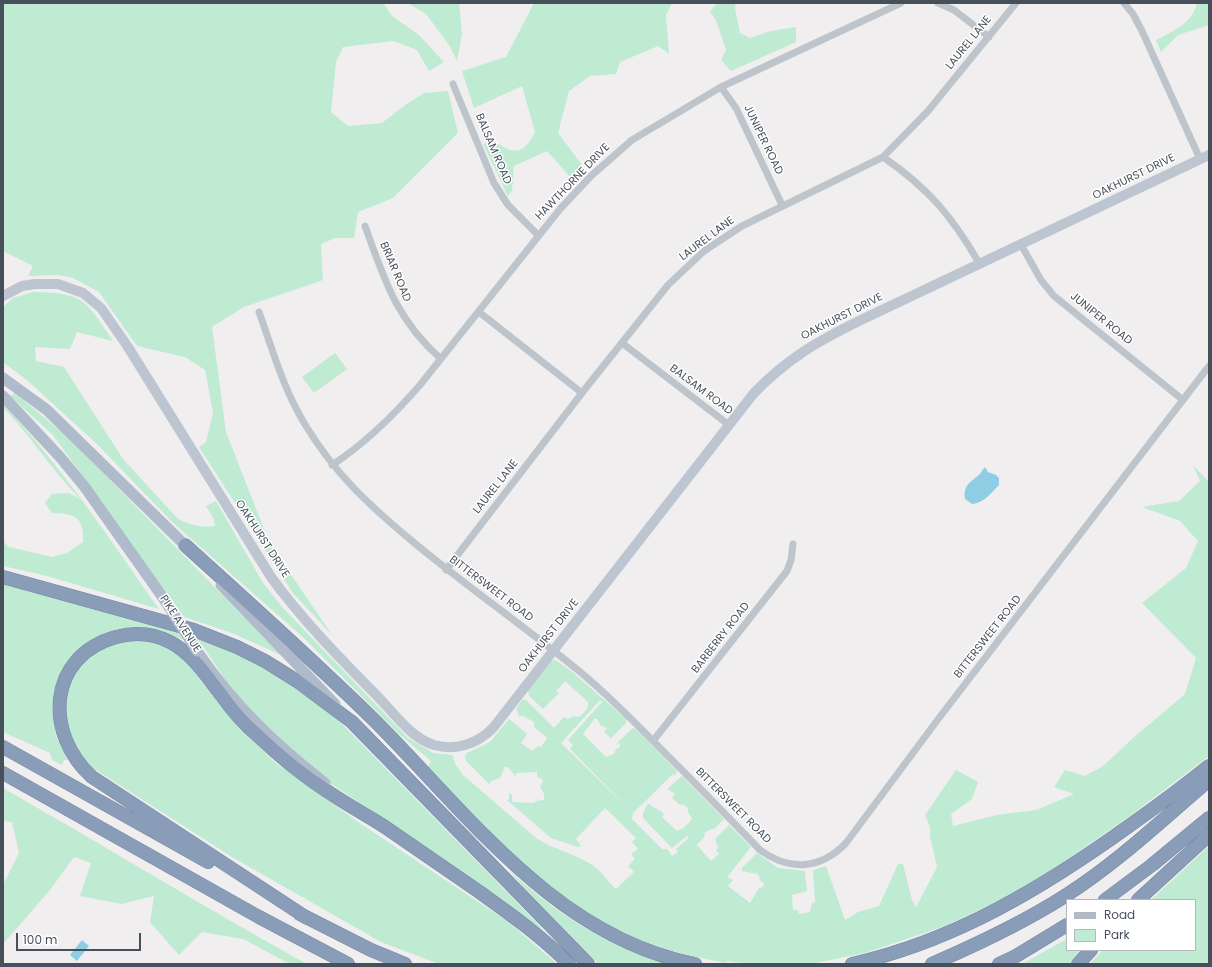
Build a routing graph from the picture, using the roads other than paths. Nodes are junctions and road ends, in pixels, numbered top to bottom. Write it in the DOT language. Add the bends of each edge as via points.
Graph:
graph roads {
  1 [pos="901,3"];
  2 [pos="938,3"];
  3 [pos="1016,3"];
  4 [pos="1124,3"];
  5 [pos="989,37"];
  6 [pos="453,84"];
  7 [pos="721,86"];
  8 [pos="1209,155"];
  9 [pos="883,157"];
  10 [pos="1200,159"];
  11 [pos="782,205"];
  12 [pos="365,226"];
  13 [pos="538,235"];
  14 [pos="1020,243"];
  15 [pos="979,263"];
  16 [pos="3,296"];
  17 [pos="259,312"];
  18 [pos="479,312"];
  19 [pos="622,343"];
  20 [pos="441,359"];
  21 [pos="1209,366"];
  22 [pos="3,378"];
  23 [pos="582,394"];
  24 [pos="3,396"];
  25 [pos="1183,400"];
  26 [pos="729,425"];
  27 [pos="332,465"];
  28 [pos="185,544"];
  29 [pos="792,544"];
  30 [pos="446,570"];
  31 [pos="3,577"];
  32 [pos="553,650"];
  33 [pos="352,722"];
  34 [pos="653,740"];
  35 [pos="3,747"];
  36 [pos="1209,766"];
  37 [pos="3,773"];
  38 [pos="1209,780"];
  39 [pos="1209,818"];
  40 [pos="384,826"];
  41 [pos="1209,835"];
  42 [pos="1106,899"];
  43 [pos="1139,899"];
  44 [pos="259,917"];
  45 [pos="307,918"];
  46 [pos="1066,926"];
  47 [pos="1090,951"];
  48 [pos="585,961"];
  49 [pos="566,962"];
  50 [pos="330,964"];
  51 [pos="348,964"];
  52 [pos="405,964"];
  53 [pos="695,964"];
  54 [pos="852,964"];
  55 [pos="932,964"];
  56 [pos="998,964"];
  57 [pos="1078,964"];
  1 -- 7 [label="street, HAWTHORNE DRIVE"];
  2 -- 5 [label="street" via="954,10"];
  3 -- 5 [label="street, LAUREL LANE"];
  4 -- 10 [label="street" via="1142,30"];
  5 -- 9 [label="street, LAUREL LANE" via="928,111"];
  6 -- 13 [label="street, BALSAM ROAD" via="494,184 508,205"];
  7 -- 11 [label="street, JUNIPER ROAD" via="736,108"];
  7 -- 13 [label="street, HAWTHORNE DRIVE" via="652,126 622,148 591,176"];
  8 -- 10 [label="street, OAKHURST DRIVE"];
  9 -- 11 [label="street, LAUREL LANE"];
  9 -- 15 [label="street" via="938,202 953,220"];
  10 -- 14 [label="street, OAKHURST DRIVE"];
  11 -- 19 [label="street, LAUREL LANE" via="722,238 687,266 668,285"];
  12 -- 20 [label="street, BRIAR ROAD" via="394,302 417,335"];
  13 -- 18 [label="street, HAWTHORNE DRIVE"];
  14 -- 15 [label="street, OAKHURST DRIVE"];
  14 -- 25 [label="street, JUNIPER ROAD" via="1041,280 1054,296"];
  15 -- 26 [label="street, OAKHURST DRIVE" via="806,348 766,381"];
  16 -- 32 [label="street, OAKHURST DRIVE" via="17,288 35,284 58,284 83,293 101,308 286,598 359,678 417,736 434,745 455,747 467,745 486,735"];
  17 -- 27 [label="street, BITTERSWEET ROAD" via="293,403"];
  18 -- 20 [label="street, HAWTHORNE DRIVE"];
  18 -- 23 [label="street"];
  19 -- 23 [label="street, LAUREL LANE"];
  19 -- 26 [label="street, BALSAM ROAD"];
  20 -- 27 [label="street, HAWTHORNE DRIVE" via="392,416 361,444"];
  21 -- 25 [label="street, BITTERSWEET ROAD"];
  22 -- 28 [label="main road" via="47,410"];
  23 -- 30 [label="street, LAUREL LANE"];
  24 -- 40 [label="main road, PIKE AVENUE, bridge" via="84,486 224,687 264,732 287,753"];
  25 -- 34 [label="street, BITTERSWEET ROAD" via="846,843 831,856 799,865 788,864 769,856 760,850"];
  26 -- 32 [label="street, OAKHURST DRIVE"];
  27 -- 30 [label="street, BITTERSWEET ROAD" via="371,506"];
  28 -- 33 [label="main road"];
  28 -- 53 [label="highway" via="334,680 499,850 541,889 587,921 631,944"];
  29 -- 34 [label="street, BARBERRY ROAD" via="787,571"];
  30 -- 32 [label="street, BITTERSWEET ROAD"];
  31 -- 33 [label="highway" via="209,635 278,669"];
  32 -- 34 [label="street, BITTERSWEET ROAD" via="599,688"];
  33 -- 48 [label="highway"];
  35 -- 45 [label="highway"];
  36 -- 54 [label="highway" via="1071,867 1010,904 932,940"];
  37 -- 44 [label="highway"];
  38 -- 55 [label="highway" via="1117,859 1065,896 994,937"];
  39 -- 42 [label="highway" via="1152,866"];
  40 -- 45 [label="highway" via="311,780 271,748 249,728 196,664 171,642 148,634 123,635 96,645 76,662 63,684 59,716 64,739 83,769"];
  40 -- 49 [label="highway" via="521,921"];
  41 -- 43 [label="highway"];
  44 -- 50 [label="highway"];
  44 -- 51 [label="highway"];
  45 -- 52 [label="highway"];
  46 -- 56 [label="highway"];
  47 -- 57 [label="highway"];
}
